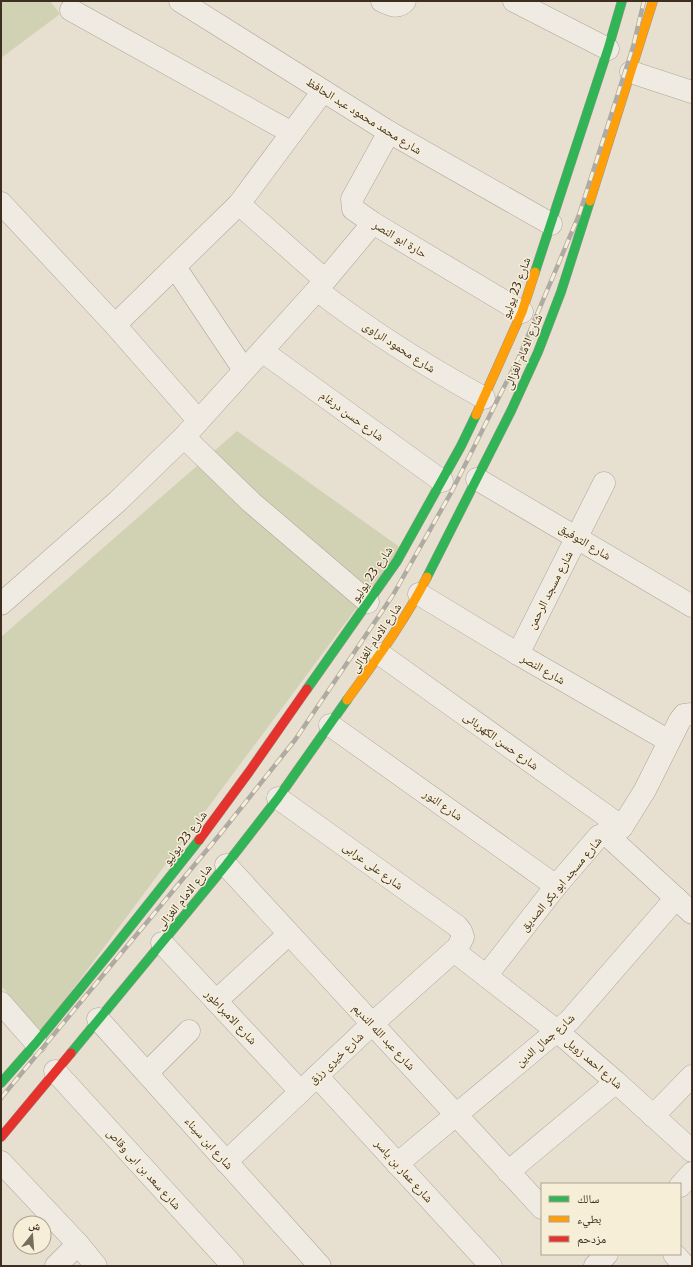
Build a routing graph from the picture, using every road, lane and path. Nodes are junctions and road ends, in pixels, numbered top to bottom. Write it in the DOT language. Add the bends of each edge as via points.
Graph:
graph roads {
  1 [pos="180,1"];
  2 [pos="382,1"];
  3 [pos="405,1"];
  4 [pos="514,1"];
  5 [pos="622,1"];
  6 [pos="653,1"];
  7 [pos="71,10"];
  8 [pos="608,50"];
  9 [pos="631,72"];
  10 [pos="323,91"];
  11 [pos="692,92"];
  12 [pos="389,132"];
  13 [pos="292,133"];
  14 [pos="1,203"];
  15 [pos="239,204"];
  16 [pos="373,223"];
  17 [pos="551,224"];
  18 [pos="175,267"];
  19 [pos="321,285"];
  20 [pos="522,312"];
  21 [pos="115,325"];
  22 [pos="262,350"];
  23 [pos="244,370"];
  24 [pos="484,398"];
  25 [pos="198,420"];
  26 [pos="184,437"];
  27 [pos="477,479"];
  28 [pos="442,481"];
  29 [pos="604,483"];
  30 [pos="577,537"];
  31 [pos="419,594"];
  32 [pos="368,602"];
  33 [pos="1,604"];
  34 [pos="692,606"];
  35 [pos="380,654"];
  36 [pos="518,654"];
  37 [pos="688,715"];
  38 [pos="330,725"];
  39 [pos="669,741"];
  40 [pos="278,798"];
  41 [pos="613,830"];
  42 [pos="226,865"];
  43 [pos="556,886"];
  44 [pos="676,898"];
  45 [pos="692,913"];
  46 [pos="289,934"];
  47 [pos="162,943"];
  48 [pos="458,944"];
  49 [pos="486,976"];
  50 [pos="216,1001"];
  51 [pos="1,1002"];
  52 [pos="98,1019"];
  53 [pos="372,1024"];
  54 [pos="189,1031"];
  55 [pos="557,1031"];
  56 [pos="36,1043"];
  57 [pos="55,1071"];
  58 [pos="147,1073"];
  59 [pos="317,1076"];
  60 [pos="692,1076"];
  61 [pos="616,1082"];
  62 [pos="1,1083"];
  63 [pos="300,1091"];
  64 [pos="456,1115"];
  65 [pos="653,1116"];
  66 [pos="1,1137"];
  67 [pos="692,1151"];
  68 [pos="1,1162"];
  69 [pos="226,1162"];
  70 [pos="398,1164"];
  71 [pos="508,1172"];
  72 [pos="541,1207"];
  73 [pos="78,1244"];
  74 [pos="585,1255"];
  75 [pos="607,1255"];
  76 [pos="675,1255"];
  77 [pos="56,1266"];
  78 [pos="96,1266"];
  79 [pos="233,1266"];
  80 [pos="320,1266"];
  81 [pos="491,1266"];
  82 [pos="595,1266"];
  83 [pos="685,1266"];
  1 -- 10 [label="street, شارع محمد محمود عبد الحافظ"];
  2 -- 3 [label="street" via="397,6"];
  4 -- 8 [label="street"];
  5 -- 8 [label="street, شارع 23 يوليو"];
  6 -- 9 [label="street, شارع الامام الغزالى"];
  7 -- 13 [label="street"];
  8 -- 17 [label="street, شارع 23 يوليو"];
  9 -- 11 [label="street"];
  9 -- 27 [label="street, شارع الامام الغزالى" via="561,292 538,352"];
  10 -- 12 [label="street, شارع محمد محمود عبد الحافظ"];
  10 -- 13 [label="street"];
  12 -- 16 [label="street, حارة ابو النصر" via="352,199 353,209"];
  12 -- 17 [label="street, شارع محمد محمود عبد الحافظ"];
  13 -- 15 [label="street"];
  14 -- 21 [label="street"];
  15 -- 18 [label="street"];
  15 -- 19 [label="street, شارع محمود الراوى"];
  16 -- 19 [label="street"];
  16 -- 20 [label="street, حارة ابو النصر"];
  17 -- 20 [label="street, شارع 23 يوليو"];
  18 -- 21 [label="street"];
  18 -- 23 [label="street"];
  19 -- 22 [label="street"];
  19 -- 24 [label="street, شارع محمود الراوى" via="346,312 406,352"];
  20 -- 24 [label="street, شارع 23 يوليو"];
  21 -- 25 [label="street"];
  22 -- 23 [label="street"];
  22 -- 28 [label="street, شارع حسن درغام"];
  23 -- 25 [label="street"];
  24 -- 28 [label="street, شارع 23 يوليو"];
  25 -- 26 [label="street"];
  26 -- 32 [label="street" via="252,502"];
  26 -- 33 [label="street" via="118,502"];
  27 -- 30 [label="street, شارع التوفيق"];
  27 -- 31 [label="street, شارع الامام الغزالى"];
  28 -- 32 [label="street, شارع 23 يوليو" via="396,561"];
  29 -- 30 [label="street, شارع مسجد الرحمن"];
  30 -- 34 [label="street, شارع التوفيق"];
  30 -- 36 [label="street, شارع مسجد الرحمن"];
  31 -- 35 [label="street, شارع الامام الغزالى"];
  31 -- 36 [label="street, شارع النصر"];
  32 -- 56 [label="street, شارع 23 يوليو" via="188,855"];
  35 -- 38 [label="street, شارع الامام الغزالى"];
  35 -- 41 [label="street, شارع حسن الكهربائى"];
  36 -- 39 [label="street, شارع النصر"];
  37 -- 39 [label="street, شارع مسجد ابو بكر الصديق" via="680,720"];
  38 -- 40 [label="street, شارع الامام الغزالى"];
  38 -- 43 [label="street, شارع النور"];
  39 -- 41 [label="street, شارع مسجد ابو بكر الصديق" via="645,790"];
  40 -- 42 [label="street, شارع الامام الغزالى"];
  40 -- 48 [label="street, شارع على عرابى" via="457,926 461,931"];
  41 -- 43 [label="street, شارع مسجد ابو بكر الصديق" via="599,836"];
  41 -- 44 [label="street, شارع حسن الكهربائى"];
  42 -- 46 [label="street, شارع عبد الله النديم"];
  42 -- 47 [label="street, شارع الامام الغزالى"];
  43 -- 49 [label="street, شارع مسجد ابو بكر الصديق"];
  44 -- 45 [label="street, شارع حسن الكهربائى"];
  44 -- 55 [label="street, شارع جمال الدين" via="570,1020"];
  46 -- 50 [label="street"];
  46 -- 53 [label="street, شارع عبد الله النديم"];
  47 -- 50 [label="street, شارع الامبراطور"];
  47 -- 52 [label="street, شارع الامام الغزالى"];
  48 -- 49 [label="street, شارع احمد زويل"];
  48 -- 53 [label="street, شارع خيرى رزق"];
  49 -- 55 [label="street, شارع احمد زويل"];
  50 -- 63 [label="street, شارع الامبراطور"];
  51 -- 56 [label="street"];
  52 -- 57 [label="street, شارع الامام الغزالى"];
  52 -- 58 [label="street, شارع ابن سيناء"];
  53 -- 59 [label="street, شارع خيرى رزق"];
  53 -- 64 [label="street, شارع عبد الله النديم"];
  54 -- 58 [label="street"];
  55 -- 61 [label="street, شارع احمد زويل"];
  55 -- 64 [label="street, شارع جمال الدين"];
  56 -- 62 [label="street, شارع 23 يوليو"];
  57 -- 66 [label="street, شارع الامام الغزالى"];
  57 -- 79 [label="street, شارع سعد بن ابى وقاص"];
  58 -- 69 [label="street, شارع ابن سيناء"];
  59 -- 63 [label="street, شارع خيرى رزق"];
  59 -- 70 [label="street, شارع عمار بن ياسر"];
  60 -- 65 [label="street"];
  61 -- 65 [label="street, شارع احمد زويل"];
  61 -- 71 [label="street"];
  63 -- 69 [label="street, شارع خيرى رزق"];
  64 -- 70 [label="street, شارع جمال الدين"];
  64 -- 71 [label="street, شارع عبد الله النديم"];
  65 -- 67 [label="street, شارع احمد زويل"];
  68 -- 73 [label="street"];
  69 -- 80 [label="street, شارع ابن سيناء"];
  70 -- 81 [label="street, شارع عمار بن ياسر"];
  71 -- 72 [label="street, شارع عبد الله النديم"];
  73 -- 77 [label="street"];
  73 -- 78 [label="street"];
  74 -- 82 [label="street"];
  75 -- 82 [label="street"];
  76 -- 83 [label="street"];
}
